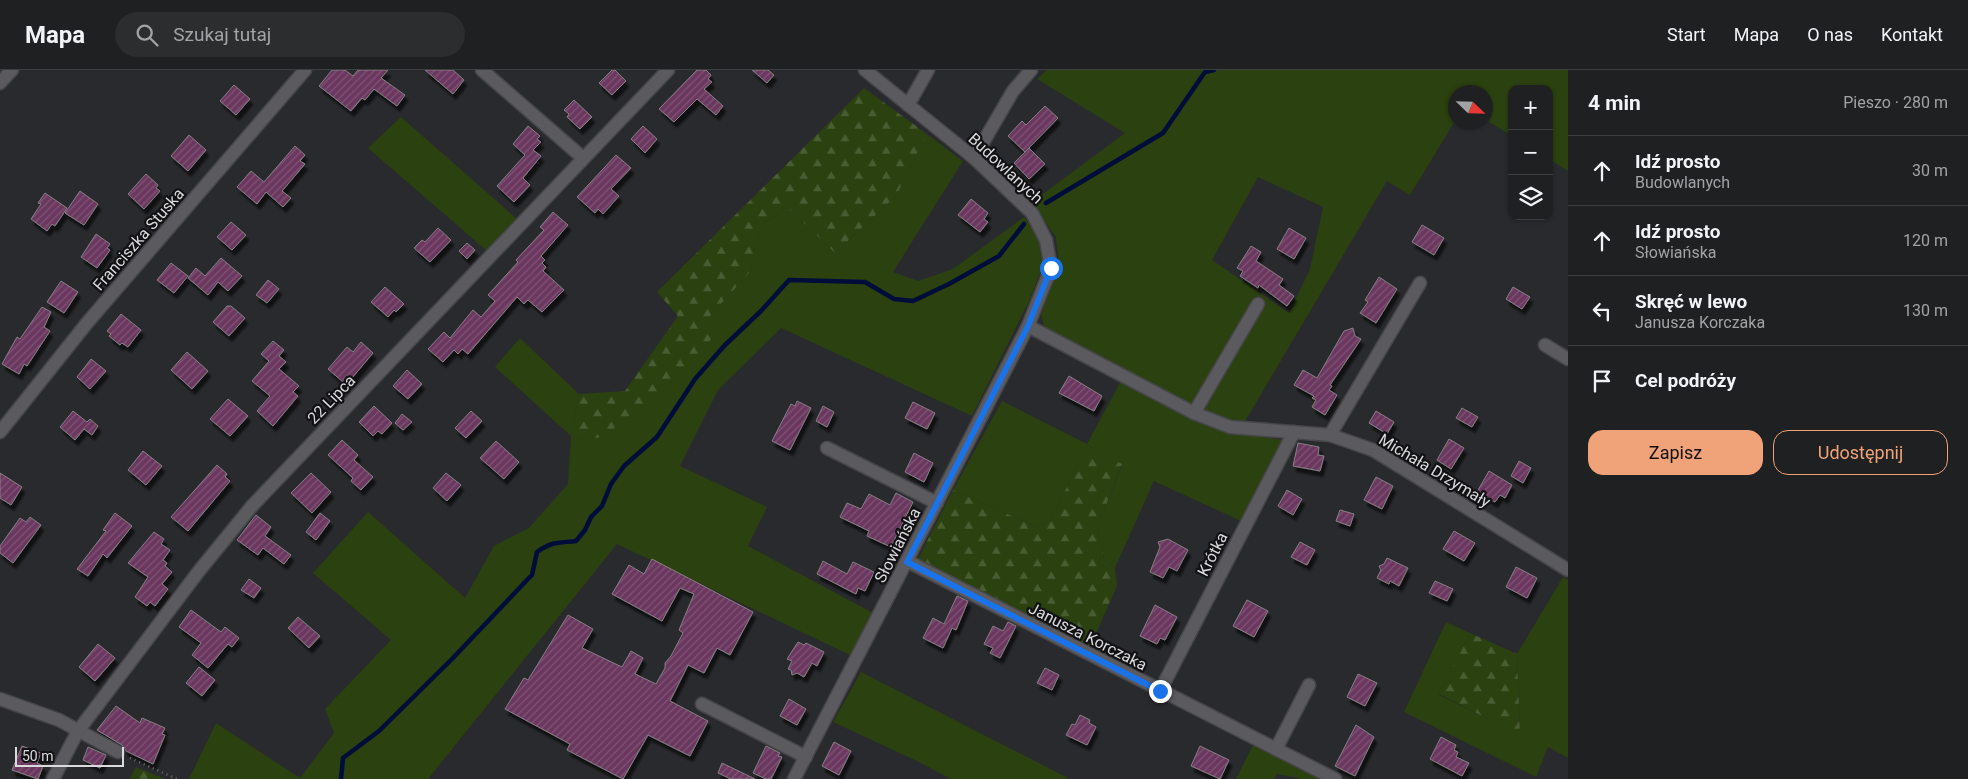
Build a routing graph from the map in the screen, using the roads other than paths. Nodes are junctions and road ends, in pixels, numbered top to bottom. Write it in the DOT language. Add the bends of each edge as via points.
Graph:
graph roads {
  1 [pos="12,70"];
  2 [pos="305,70"];
  3 [pos="482,70"];
  4 [pos="668,70"];
  5 [pos="865,70"];
  6 [pos="928,70"];
  7 [pos="1031,70"];
  8 [pos="0,83"];
  9 [pos="908,105"];
  10 [pos="583,158"];
  11 [pos="974,158"];
  12 [pos="1420,283"];
  13 [pos="1258,304"];
  14 [pos="1028,326"];
  15 [pos="1545,345"];
  16 [pos="1568,358"];
  17 [pos="1194,413"];
  18 [pos="0,432"];
  19 [pos="1294,432"];
  20 [pos="1330,435"];
  21 [pos="827,448"];
  22 [pos="937,503"];
  23 [pos="907,562"];
  24 [pos="1568,570"];
  25 [pos="1309,685"];
  26 [pos="1160,691"];
  27 [pos="0,699"];
  28 [pos="702,704"];
  29 [pos="78,731"];
  30 [pos="1276,749"];
  31 [pos="118,752"];
  32 [pos="806,757"];
  33 [pos="53,779"];
  34 [pos="794,779"];
  35 [pos="1335,779"];
  1 -- 8 [label="street"];
  2 -- 18 [label="street, Franciszka Stuska" via="87,323"];
  3 -- 10 [label="street"];
  4 -- 10 [label="street, 22 Lipca"];
  5 -- 9 [label="street, Budowlanych"];
  6 -- 9 [label="street"];
  7 -- 11 [label="street" via="1013,91"];
  9 -- 11 [label="street, Budowlanych"];
  10 -- 29 [label="street, 22 Lipca" via="252,506"];
  11 -- 14 [label="street, Budowlanych" via="1032,213 1046,240 1051,268"];
  12 -- 20 [label="street"];
  13 -- 17 [label="street"];
  14 -- 17 [label="street, Michała Drzymały"];
  14 -- 22 [label="street, Słowiańska"];
  15 -- 16 [label="street"];
  17 -- 19 [label="street, Michała Drzymały" via="1230,427"];
  19 -- 20 [label="street, Michała Drzymały"];
  19 -- 26 [label="street, Krótka"];
  20 -- 24 [label="street, Michała Drzymały" via="1373,450"];
  21 -- 22 [label="street"];
  22 -- 23 [label="street, Słowiańska"];
  23 -- 26 [label="street, Janusza Korczaka"];
  23 -- 32 [label="street, Słowiańska"];
  25 -- 30 [label="street"];
  26 -- 30 [label="street, Janusza Korczaka"];
  27 -- 29 [label="street" via="59,720"];
  28 -- 32 [label="street"];
  29 -- 31 [label="street"];
  29 -- 33 [label="street, 22 Lipca"];
  30 -- 35 [label="street, Janusza Korczaka"];
  32 -- 34 [label="street, Słowiańska"];
}
